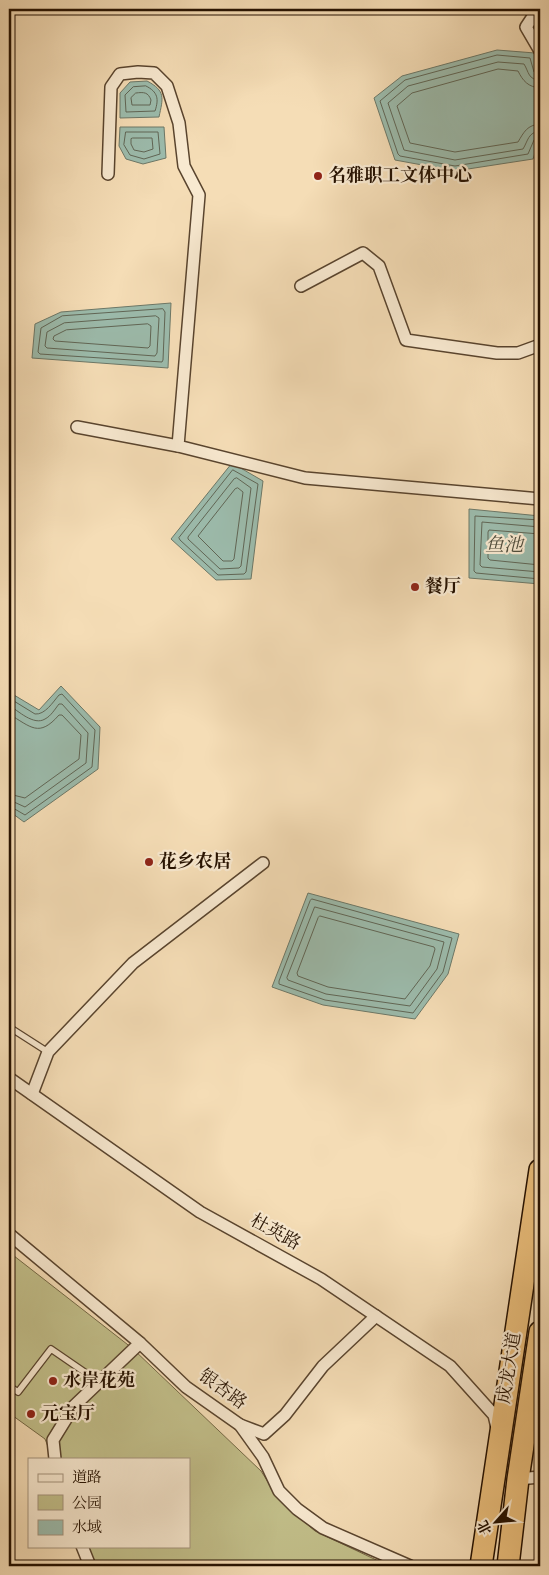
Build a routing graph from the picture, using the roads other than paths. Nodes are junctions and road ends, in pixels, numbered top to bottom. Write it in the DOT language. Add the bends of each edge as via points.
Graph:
graph roads {
  1 [pos="538,9"];
  2 [pos="540,51"];
  3 [pos="108,174"];
  4 [pos="301,286"];
  5 [pos="540,345"];
  6 [pos="77,427"];
  7 [pos="178,446"];
  8 [pos="540,499"];
  9 [pos="263,864"];
  10 [pos="9,1026"];
  11 [pos="48,1052"];
  12 [pos="9,1078"];
  13 [pos="32,1094"];
  14 [pos="540,1170"];
  15 [pos="9,1234"];
  16 [pos="376,1316"];
  17 [pos="540,1332"];
  18 [pos="140,1343"];
  19 [pos="99,1382"];
  20 [pos="9,1386"];
  21 [pos="240,1425"];
  22 [pos="500,1440"];
  23 [pos="55,1458"];
  24 [pos="540,1477"];
  25 [pos="518,1479"];
  26 [pos="83,1548"];
  27 [pos="90,1566"];
  28 [pos="410,1566"];
  29 [pos="481,1566"];
  30 [pos="508,1566"];
  1 -- 2 [label="street" via="526,27"];
  3 -- 7 [label="street" via="111,87 120,74 154,74 167,86 179,123 184,166 199,195"];
  4 -- 5 [label="street" via="363,253 379,266 406,340 496,353 518,353"];
  6 -- 7 [label="street"];
  7 -- 8 [label="street" via="305,478"];
  9 -- 11 [label="street" via="133,963"];
  10 -- 11 [label="lane"];
  11 -- 13 [label="street"];
  12 -- 13 [label="street, 杜英路"];
  13 -- 16 [label="street, 杜英路" via="200,1212 321,1279"];
  14 -- 22 [label="highway, 成龙大道"];
  15 -- 18 [label="street, 银杏路"];
  16 -- 21 [label="street" via="323,1366 286,1415 264,1434"];
  16 -- 22 [label="street, 杜英路" via="450,1366 494,1415"];
  17 -- 25 [label="highway, 成龙大道"];
  18 -- 19 [label="street"];
  18 -- 21 [label="street, 银杏路" via="186,1387"];
  19 -- 20 [label="lane" via="51,1349 18,1392"];
  19 -- 23 [label="street" via="74,1406 53,1440"];
  21 -- 28 [label="street, 银杏路" via="263,1457 279,1491 296,1509 323,1528"];
  22 -- 29 [label="highway, 成龙大道"];
  24 -- 25 [label="street"];
  25 -- 30 [label="highway, 成龙大道"];
  26 -- 27 [label="street"];
}
